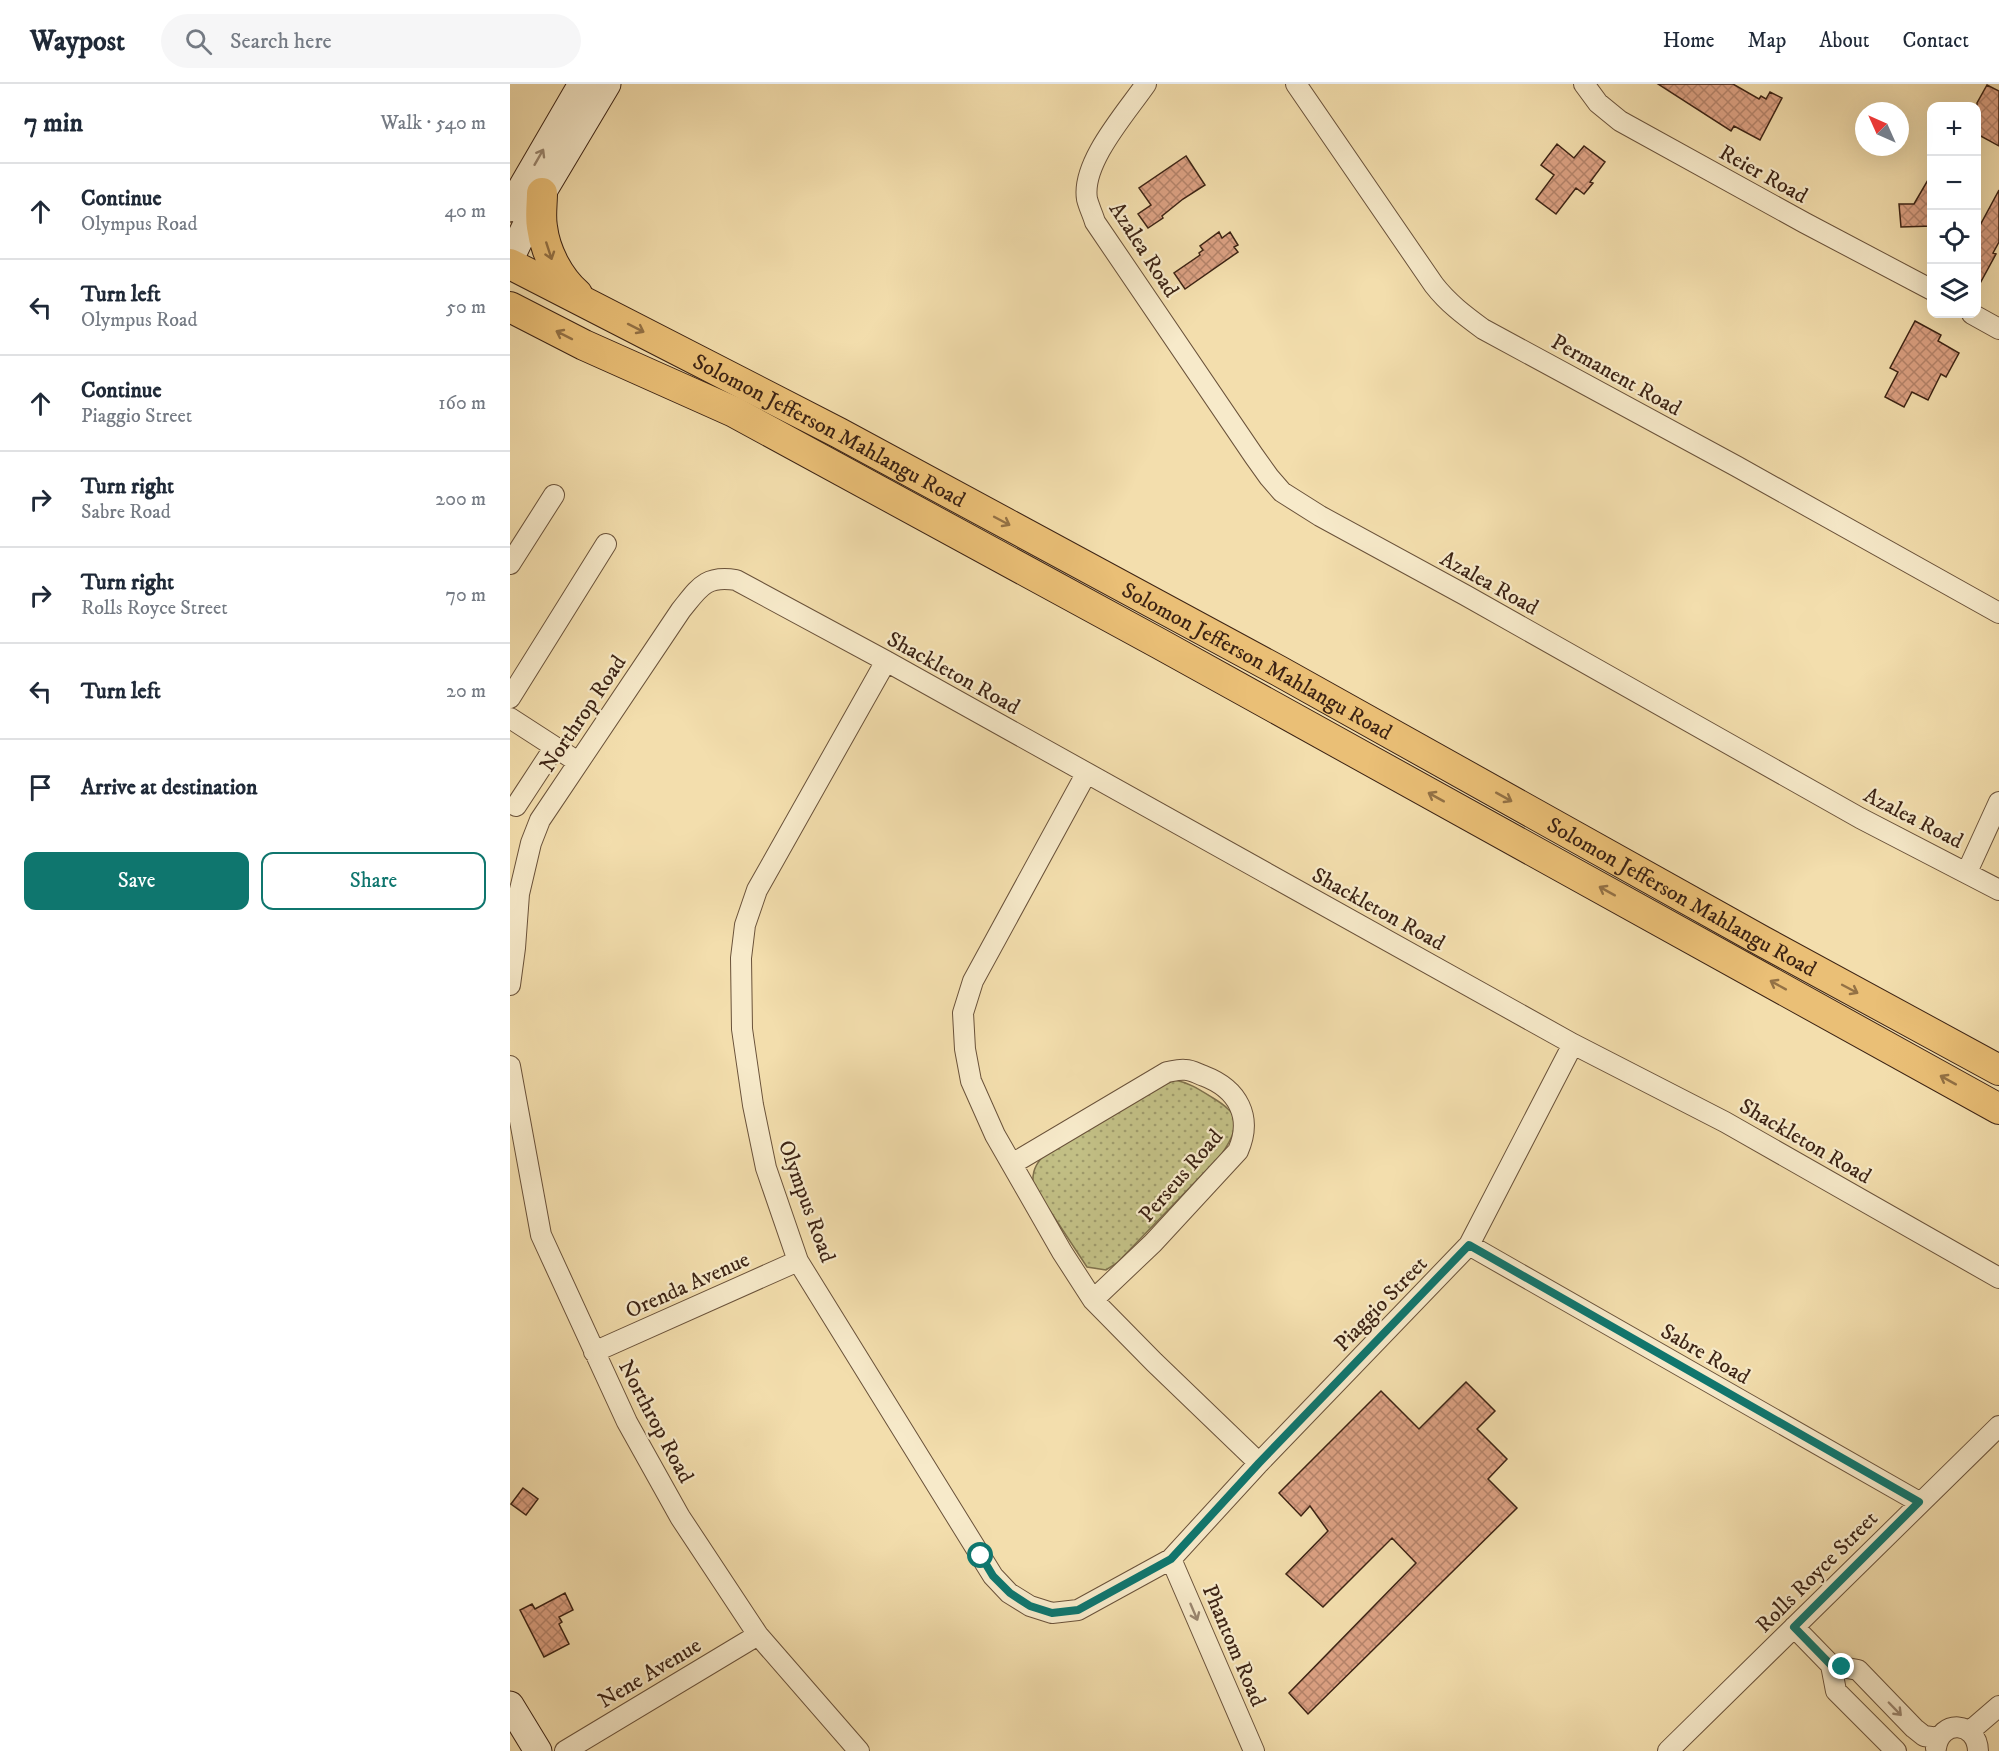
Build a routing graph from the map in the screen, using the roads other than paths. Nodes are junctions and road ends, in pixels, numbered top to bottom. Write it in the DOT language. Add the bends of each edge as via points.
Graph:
graph roads {
  1 [pos="582,84"];
  2 [pos="607,84"];
  3 [pos="1146,84"];
  4 [pos="1296,84"];
  5 [pos="1584,84"];
  6 [pos="542,194"];
  7 [pos="510,208"];
  8 [pos="510,259"];
  9 [pos="510,264"];
  10 [pos="1927,287"];
  11 [pos="584,301"];
  12 [pos="510,307"];
  13 [pos="1979,318"];
  14 [pos="1999,329"];
  15 [pos="554,495"];
  16 [pos="606,544"];
  17 [pos="510,564"];
  18 [pos="736,580"];
  19 [pos="1999,613"];
  20 [pos="886,660"];
  21 [pos="510,698"];
  22 [pos="510,718"];
  23 [pos="554,748"];
  24 [pos="578,762"];
  25 [pos="1086,774"];
  26 [pos="1999,802"];
  27 [pos="516,806"];
  28 [pos="1967,872"];
  29 [pos="1999,890"];
  30 [pos="510,985"];
  31 [pos="1573,1044"];
  32 [pos="510,1066"];
  33 [pos="1999,1070"];
  34 [pos="1999,1109"];
  35 [pos="1012,1164"];
  36 [pos="1469,1245"];
  37 [pos="798,1261"];
  38 [pos="1999,1278"];
  39 [pos="1093,1300"];
  40 [pos="594,1352"];
  41 [pos="1999,1426"];
  42 [pos="1259,1463"];
  43 [pos="1919,1502"];
  44 [pos="1171,1559"];
  45 [pos="1794,1627"];
  46 [pos="758,1635"];
  47 [pos="1831,1665"];
  48 [pos="510,1705"];
  49 [pos="1999,1706"];
  50 [pos="1970,1731"];
  51 [pos="1937,1744"];
  52 [pos="538,1751"];
  53 [pos="565,1751"];
  54 [pos="859,1751"];
  55 [pos="1254,1751"];
  56 [pos="1668,1751"];
  57 [pos="1896,1751"];
  58 [pos="1978,1751"];
  7 -- 1 [label="street, one-way"];
  2 -- 6 [label="street"];
  3 -- 28 [label="street, Azalea Road" via="1095,160 1087,200 1095,222 1282,492 1860,818"];
  4 -- 19 [label="street, Permanent Road" via="1434,285 1464,315"];
  5 -- 10 [label="street, Reier Road" via="1598,103 1620,121"];
  6 -- 8 [label="street"];
  6 -- 11 [label="main road, one-way" via="542,227 550,258"];
  9 -- 11 [label="main road, Solomon Jefferson Mahlangu Road"];
  11 -- 33 [label="main road, Solomon Jefferson Mahlangu Road, one-way" via="840,433 1237,648"];
  34 -- 12 [label="main road, Solomon Jefferson Mahlangu Road, one-way" via="754,423"];
  13 -- 14 [label="street"];
  15 -- 17 [label="street"];
  16 -- 21 [label="street"];
  18 -- 20 [label="street, Shackleton Road"];
  18 -- 24 [label="street, Northrop Road" via="719,577 695,593"];
  20 -- 25 [label="street, Shackleton Road"];
  20 -- 37 [label="street, Olympus Road" via="757,890 745,926 741,958 742,1029 753,1105 765,1168"];
  22 -- 23 [label="street"];
  23 -- 24 [label="street"];
  23 -- 27 [label="street"];
  24 -- 30 [label="street, Northrop Road" via="540,820 531,843 519,894"];
  25 -- 31 [label="street, Shackleton Road"];
  25 -- 35 [label="street" via="973,981 963,1013 971,1081"];
  26 -- 28 [label="street"];
  28 -- 29 [label="street, Azalea Road"];
  31 -- 36 [label="street, Piaggio Street"];
  31 -- 38 [label="street, Shackleton Road" via="1725,1122"];
  32 -- 40 [label="street, Northrop Road" via="541,1235"];
  35 -- 39 [label="street"];
  35 -- 39 [label="street, Perseus Road" via="1167,1072 1184,1070 1212,1079 1223,1085 1239,1104 1244,1120 1238,1151 1153,1243"];
  36 -- 42 [label="street, Piaggio Street"];
  36 -- 43 [label="street, Sabre Road"];
  37 -- 40 [label="street, Orenda Avenue"];
  37 -- 44 [label="street, Olympus Road" via="993,1576 1010,1593 1030,1606 1052,1613 1078,1610"];
  39 -- 42 [label="street"];
  40 -- 46 [label="street, Northrop Road" via="627,1422 680,1516"];
  41 -- 43 [label="street, Rolls Royce Street"];
  42 -- 44 [label="street, Piaggio Street"];
  43 -- 45 [label="street, Rolls Royce Street"];
  44 -- 55 [label="street, Phantom Road, one-way"];
  45 -- 47 [label="street"];
  45 -- 56 [label="street, Rolls Royce Street"];
  46 -- 53 [label="street, Nene Avenue"];
  46 -- 54 [label="street, Northrop Road"];
  47 -- 51 [label="street, one-way" via="1858,1670 1914,1728"];
  47 -- 57 [label="street" via="1836,1691"];
  48 -- 52 [label="street"];
  49 -- 50 [label="street"];
  50 -- 51 [label="street" via="1949,1728"];
  50 -- 58 [label="street"];
}
